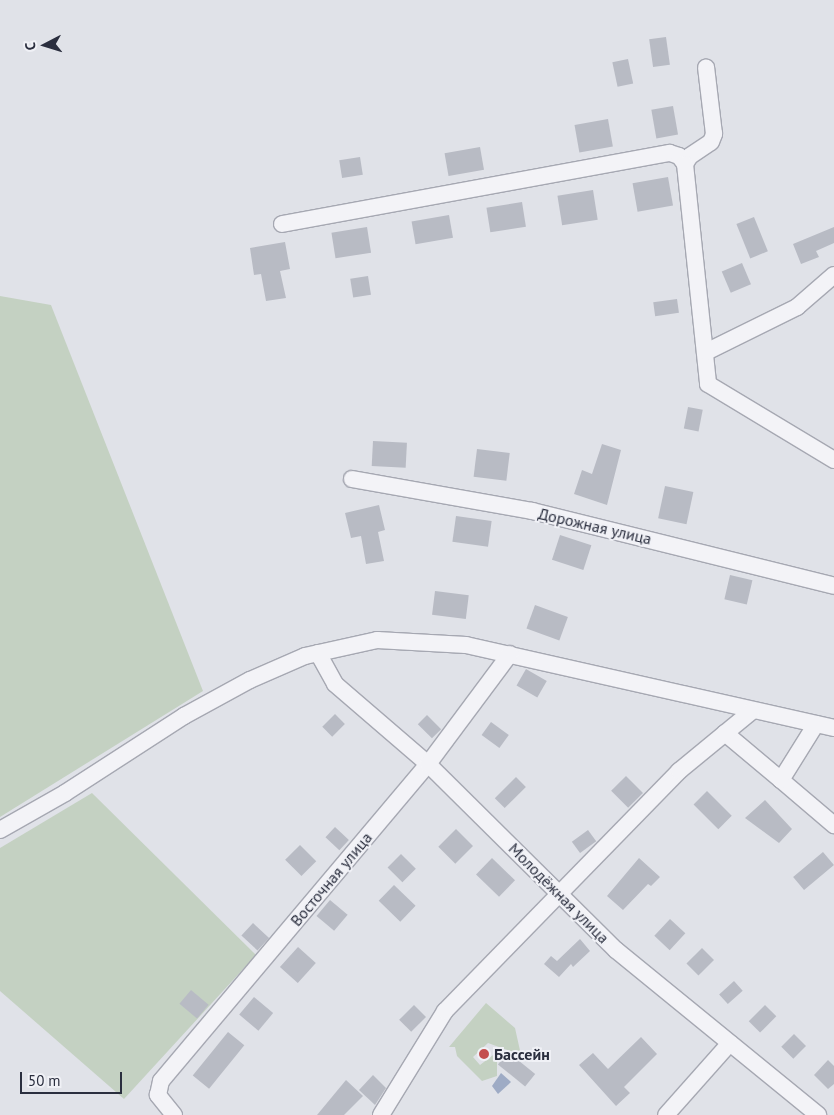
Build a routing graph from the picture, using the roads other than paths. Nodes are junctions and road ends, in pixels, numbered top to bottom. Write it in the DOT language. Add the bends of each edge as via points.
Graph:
graph roads {
  1 [pos="706,67"];
  2 [pos="685,164"];
  3 [pos="282,224"];
  4 [pos="834,275"];
  5 [pos="706,352"];
  6 [pos="834,460"];
  7 [pos="352,479"];
  8 [pos="834,586"];
  9 [pos="318,653"];
  10 [pos="510,654"];
  11 [pos="752,711"];
  12 [pos="816,724"];
  13 [pos="834,728"];
  14 [pos="725,733"];
  15 [pos="428,764"];
  16 [pos="781,780"];
  17 [pos="834,825"];
  18 [pos="0,830"];
  19 [pos="560,894"];
  20 [pos="730,1043"];
  21 [pos="174,1115"];
  22 [pos="381,1115"];
  23 [pos="666,1115"];
  24 [pos="818,1115"];
  1 -- 2 [label="street" via="714,134 711,142 690,156"];
  2 -- 3 [label="street" via="679,156 670,153"];
  2 -- 5 [label="street"];
  4 -- 5 [label="street" via="797,307"];
  5 -- 6 [label="street" via="708,384"];
  7 -- 8 [label="street, Дорожная улица" via="532,511"];
  9 -- 10 [label="street" via="377,640 466,645"];
  9 -- 15 [label="street, Молодёжная улица" via="335,684"];
  9 -- 18 [label="street" via="250,680 184,716 65,793"];
  10 -- 11 [label="street"];
  10 -- 15 [label="street, Восточная улица"];
  11 -- 12 [label="street"];
  11 -- 14 [label="street"];
  12 -- 13 [label="street"];
  12 -- 16 [label="street"];
  14 -- 16 [label="street"];
  14 -- 19 [label="street" via="679,771"];
  15 -- 19 [label="street, Молодёжная улица"];
  15 -- 21 [label="street, Восточная улица" via="161,1081 158,1088 161,1102"];
  16 -- 17 [label="street"];
  19 -- 20 [label="street, Молодёжная улица" via="616,950"];
  19 -- 22 [label="street" via="445,1011"];
  20 -- 23 [label="street"];
  20 -- 24 [label="street, Молодёжная улица"];
}
